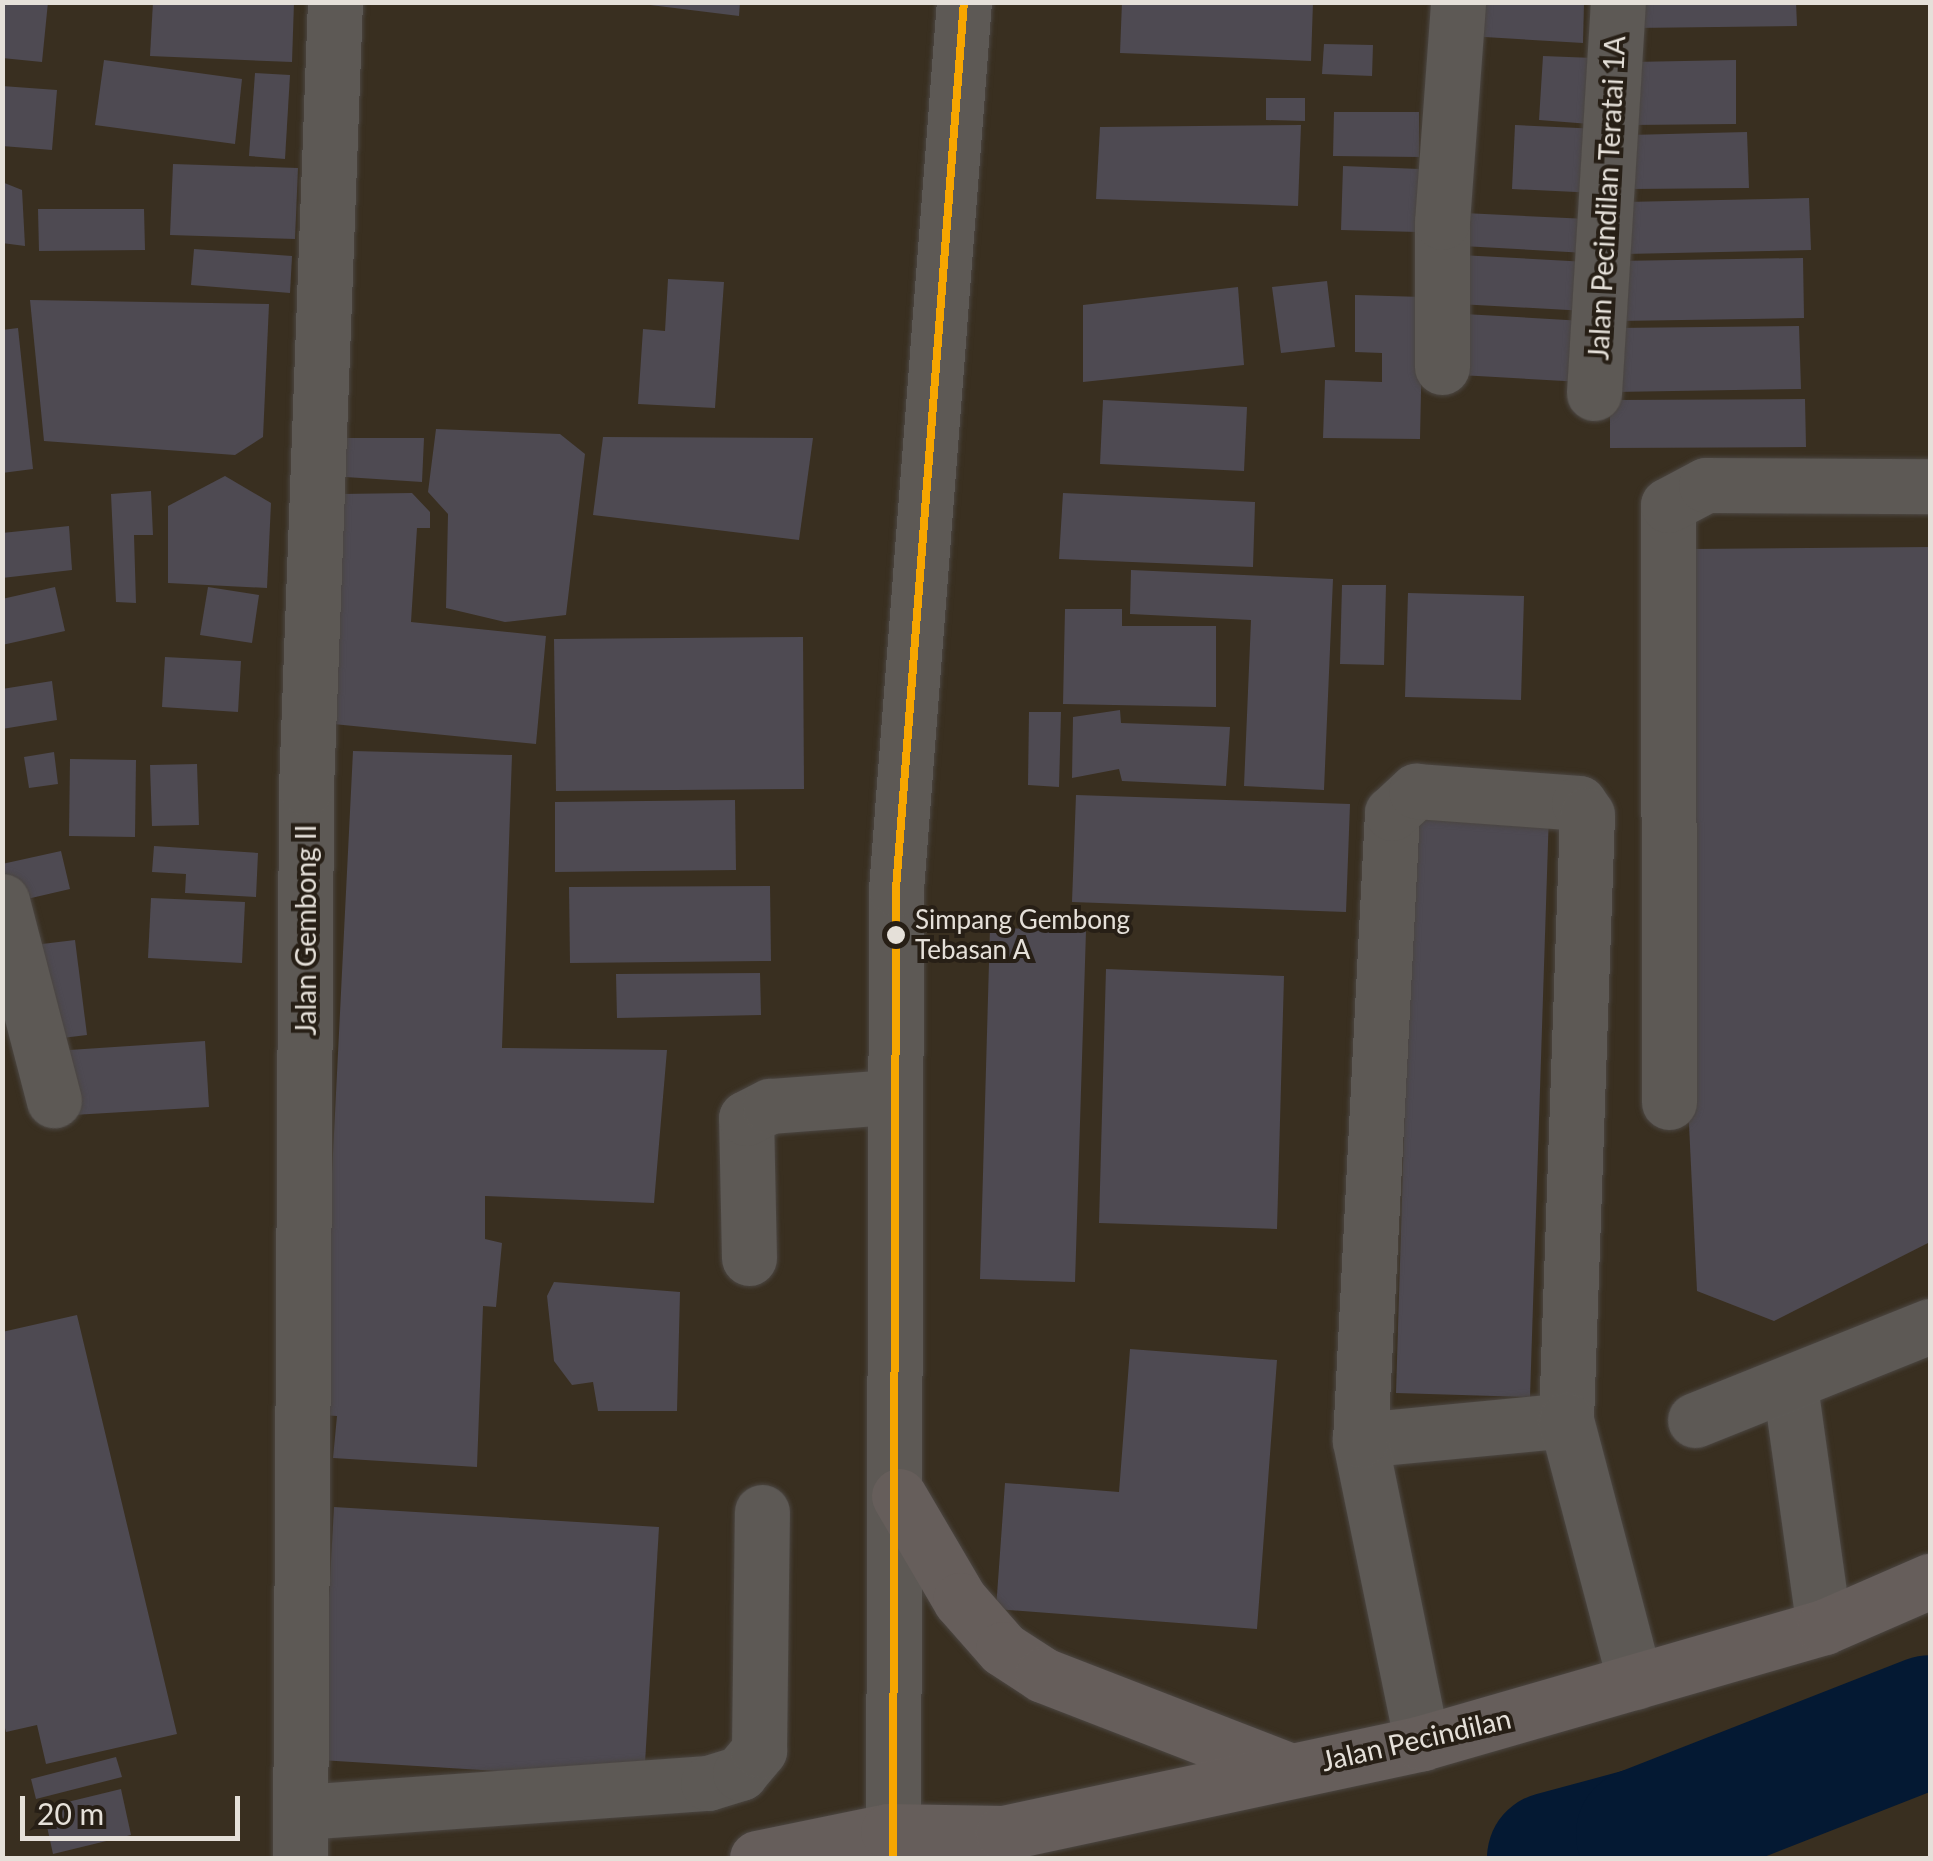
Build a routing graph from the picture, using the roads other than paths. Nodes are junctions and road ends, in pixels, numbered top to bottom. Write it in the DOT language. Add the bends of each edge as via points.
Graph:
graph roads {
  1 [pos="335,2"];
  2 [pos="964,2"];
  3 [pos="1458,2"];
  4 [pos="1618,2"];
  5 [pos="1442,367"];
  6 [pos="1594,393"];
  7 [pos="1930,486"];
  8 [pos="2,901"];
  9 [pos="890,1097"];
  10 [pos="54,1100"];
  11 [pos="1669,1102"];
  12 [pos="748,1258"];
  13 [pos="1930,1326"];
  14 [pos="1790,1386"];
  15 [pos="1566,1420"];
  16 [pos="1695,1420"];
  17 [pos="1360,1440"];
  18 [pos="899,1496"];
  19 [pos="762,1512"];
  20 [pos="1930,1581"];
  21 [pos="1824,1627"];
  22 [pos="1635,1682"];
  23 [pos="1422,1744"];
  24 [pos="1285,1769"];
  25 [pos="301,1835"];
  26 [pos="891,1845"];
  27 [pos="757,1858"];
  1 -- 25 [label="street, Jalan Gembong II" via="306,788"];
  2 -- 9 [label="street" via="896,889"];
  3 -- 5 [label="street" via="1442,222"];
  4 -- 6 [label="street, Jalan Pecindilan Teratai 1A"];
  7 -- 11 [label="street" via="1706,485 1668,505"];
  8 -- 10 [label="street"];
  9 -- 12 [label="street" via="770,1106 746,1118"];
  9 -- 18 [label="street"];
  13 -- 14 [label="street"];
  14 -- 16 [label="street"];
  14 -- 21 [label="street"];
  15 -- 17 [label="street"];
  15 -- 17 [label="street" via="1587,815 1579,803 1416,790 1392,814"];
  15 -- 22 [label="street"];
  17 -- 23 [label="street"];
  18 -- 24 [label="main road" via="960,1600 1003,1649 1042,1674"];
  18 -- 26 [label="street"];
  19 -- 25 [label="street" via="759,1750 740,1773 708,1783"];
  20 -- 21 [label="main road, Jalan Pecindilan"];
  21 -- 22 [label="main road, Jalan Pecindilan"];
  22 -- 23 [label="main road, Jalan Pecindilan"];
  23 -- 24 [label="main road, Jalan Pecindilan"];
  24 -- 26 [label="main road, Jalan Pecindilan" via="1002,1832"];
  26 -- 27 [label="main road, Jalan Pecindilan"];
}
